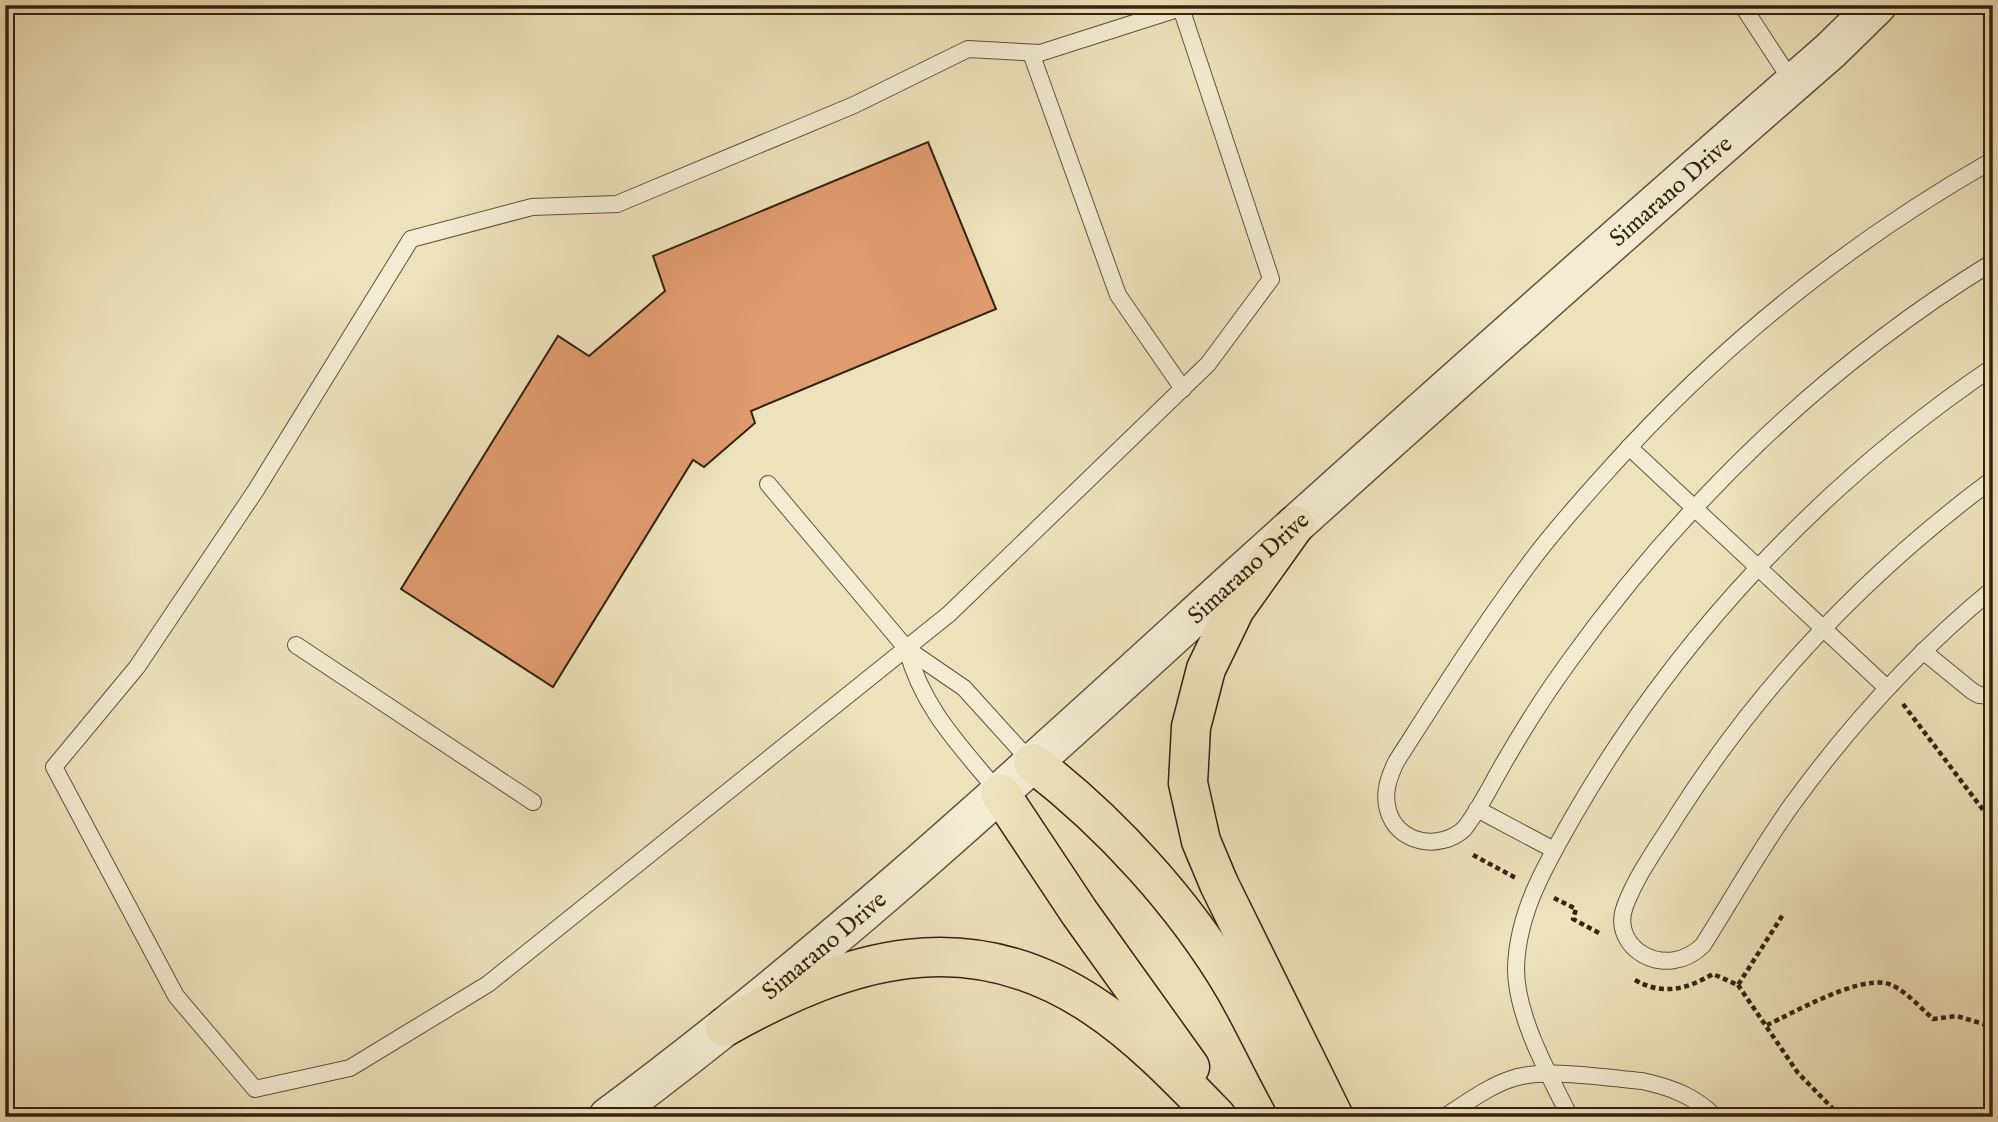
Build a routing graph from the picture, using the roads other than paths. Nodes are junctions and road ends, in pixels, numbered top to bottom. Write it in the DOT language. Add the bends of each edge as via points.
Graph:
graph roads {
  1 [pos="1742,5"];
  2 [pos="1877,5"];
  3 [pos="1031,53"];
  4 [pos="1793,83"];
  5 [pos="1993,160"];
  6 [pos="1993,262"];
  7 [pos="1993,368"];
  8 [pos="1183,390"];
  9 [pos="1629,447"];
  10 [pos="1993,479"];
  11 [pos="768,484"];
  12 [pos="1694,508"];
  13 [pos="1295,525"];
  14 [pos="1759,568"];
  15 [pos="1993,589"];
  16 [pos="1823,629"];
  17 [pos="296,645"];
  18 [pos="907,649"];
  19 [pos="1923,652"];
  20 [pos="1887,688"];
  21 [pos="1993,696"];
  22 [pos="1033,763"];
  23 [pos="1000,793"];
  24 [pos="533,802"];
  25 [pos="1477,809"];
  26 [pos="1554,850"];
  27 [pos="725,1027"];
  28 [pos="1550,1074"];
  29 [pos="608,1117"];
  30 [pos="1217,1117"];
  31 [pos="1226,1117"];
  32 [pos="1303,1117"];
  33 [pos="1334,1117"];
  34 [pos="1444,1117"];
  35 [pos="1570,1117"];
  36 [pos="1715,1117"];
  1 -- 4 [label="lane"];
  2 -- 4 [label="street, Simarano Drive"];
  3 -- 8 [label="lane" via="1118,295"];
  3 -- 8 [label="lane" via="1181,8 1271,279"];
  3 -- 18 [label="lane" via="968,49 853,105 617,204 532,207 411,239 256,490 138,667 54,767 176,996 255,1089 350,1068 488,984"];
  4 -- 13 [label="street, Simarano Drive"];
  5 -- 9 [label="lane" via="1911,208 1820,273 1733,344"];
  6 -- 12 [label="lane" via="1833,377"];
  7 -- 14 [label="lane" via="1885,448"];
  8 -- 18 [label="lane"];
  9 -- 12 [label="lane"];
  9 -- 25 [label="lane" via="1530,563 1458,666 1389,778 1386,802 1390,817 1415,839 1449,839 1464,829"];
  10 -- 16 [label="lane" via="1914,541"];
  11 -- 18 [label="lane"];
  12 -- 14 [label="lane"];
  12 -- 25 [label="lane" via="1613,602 1567,665"];
  13 -- 22 [label="street, Simarano Drive"];
  13 -- 33 [label="highway" via="1240,600 1209,660 1191,727 1188,783 1198,831 1219,884"];
  14 -- 16 [label="lane"];
  14 -- 26 [label="lane" via="1651,697"];
  15 -- 19 [label="lane"];
  16 -- 20 [label="lane"];
  16 -- 20 [label="lane" via="1725,746 1646,867 1622,917 1638,951 1671,962 1689,957 1703,945 1791,807"];
  17 -- 24 [label="lane"];
  18 -- 22 [label="lane" via="964,688"];
  18 -- 23 [label="lane" via="927,701"];
  19 -- 20 [label="lane"];
  19 -- 21 [label="lane" via="1972,691"];
  22 -- 23 [label="street, Simarano Drive"];
  22 -- 32 [label="highway" via="1096,815 1191,925 1235,989"];
  23 -- 27 [label="street, Simarano Drive"];
  23 -- 31 [label="highway"];
  25 -- 26 [label="lane"];
  26 -- 28 [label="lane" via="1524,917 1516,970 1523,1008"];
  27 -- 29 [label="street, Simarano Drive"];
  27 -- 30 [label="highway" via="838,973 917,958 983,960 1046,979 1092,1005 1156,1056"];
  28 -- 34 [label="lane" via="1513,1078"];
  28 -- 35 [label="lane"];
  28 -- 36 [label="lane" via="1657,1084 1688,1096"];
}
